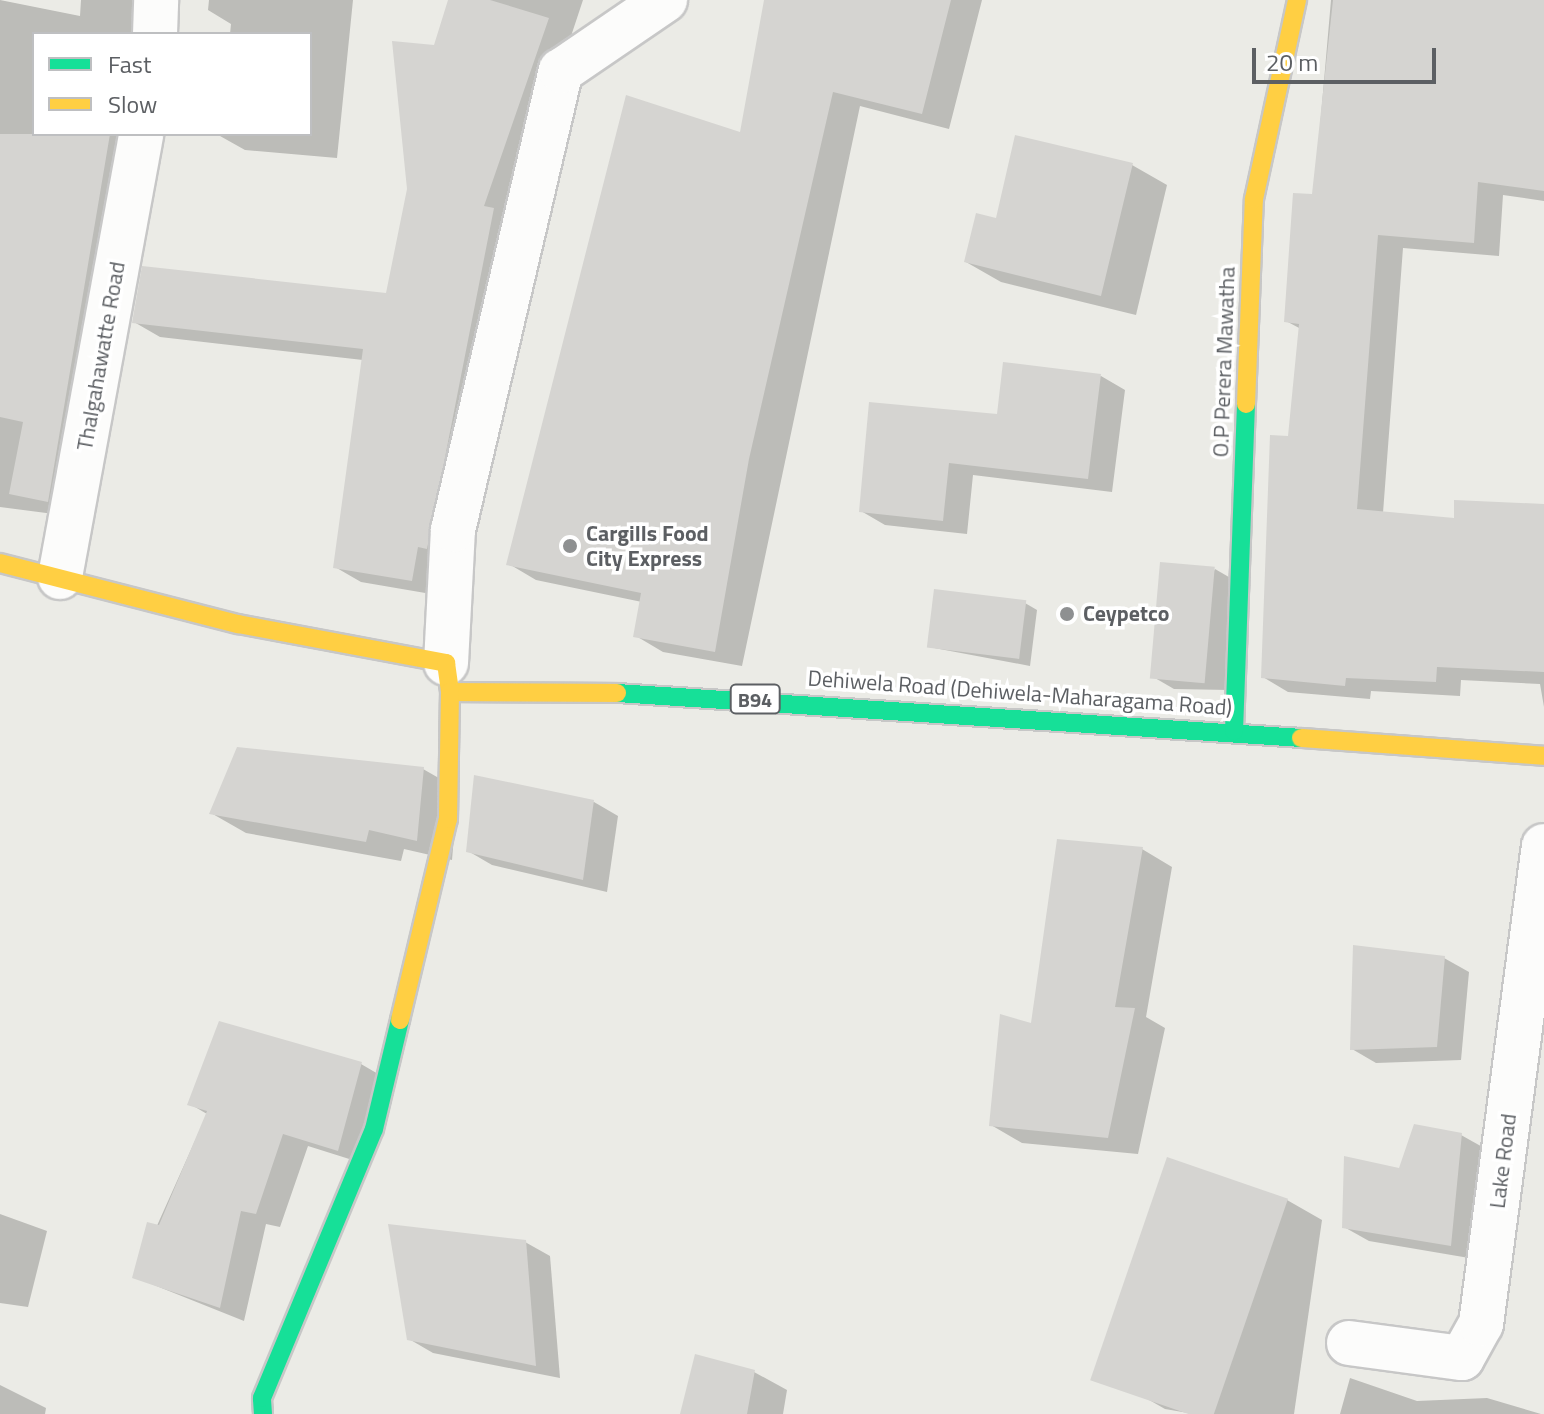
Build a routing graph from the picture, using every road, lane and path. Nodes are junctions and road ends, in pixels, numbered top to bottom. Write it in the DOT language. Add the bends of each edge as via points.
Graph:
graph roads {
  1 [pos="156,0"];
  2 [pos="665,0"];
  3 [pos="1297,0"];
  4 [pos="155,32"];
  5 [pos="141,136"];
  6 [pos="0,563"];
  7 [pos="60,577"];
  8 [pos="448,677"];
  9 [pos="1234,731"];
  10 [pos="1544,756"];
  11 [pos="1544,846"];
  12 [pos="1349,1343"];
  13 [pos="263,1414"];
  1 -- 4 [label="street"];
  2 -- 8 [label="street" via="561,71 453,530"];
  3 -- 9 [label="main road, O.P Perera Mawatha" via="1254,199"];
  5 -- 7 [label="street, Thalgahawatte Road"];
  6 -- 7 [label="main road, Dehiwela Road (Dehiwela-Maharagama Road) / B94"];
  7 -- 8 [label="main road, Dehiwela Road (Dehiwela-Maharagama Road) / B94"];
  8 -- 9 [label="main road, Dehiwela Road (Dehiwela-Maharagama Road) / B94"];
  8 -- 13 [label="main road" via="448,819 374,1129 262,1398"];
  9 -- 10 [label="main road, Dehiwela Road (Dehiwela-Maharagama Road) / B94"];
  11 -- 12 [label="street, Lake Road" via="1481,1324 1462,1358"];
}
